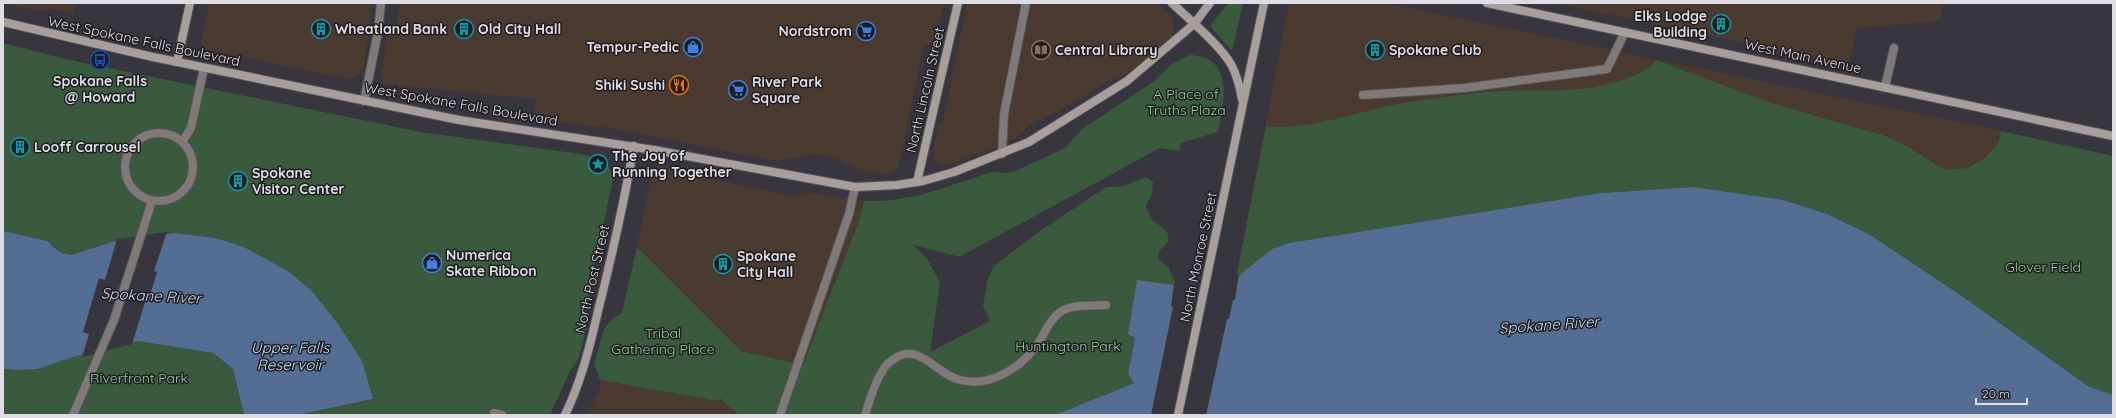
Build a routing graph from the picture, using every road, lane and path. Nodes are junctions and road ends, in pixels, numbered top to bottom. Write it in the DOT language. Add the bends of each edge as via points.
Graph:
graph roads {
  1 [pos="190,3"];
  2 [pos="381,3"];
  3 [pos="958,3"];
  4 [pos="1026,3"];
  5 [pos="1172,3"];
  6 [pos="1210,3"];
  7 [pos="1264,3"];
  8 [pos="1487,3"];
  9 [pos="3,22"];
  10 [pos="1194,24"];
  11 [pos="1625,32"];
  12 [pos="1894,48"];
  13 [pos="177,62"];
  14 [pos="204,68"];
  15 [pos="1885,87"];
  16 [pos="1363,95"];
  17 [pos="364,101"];
  18 [pos="1243,103"];
  19 [pos="2113,136"];
  20 [pos="182,142"];
  21 [pos="634,146"];
  22 [pos="1002,154"];
  23 [pos="917,182"];
  24 [pos="855,187"];
  25 [pos="152,201"];
  26 [pos="1106,305"];
  27 [pos="494,413"];
  28 [pos="74,415"];
  29 [pos="502,415"];
  30 [pos="565,415"];
  31 [pos="780,415"];
  32 [pos="865,415"];
  33 [pos="1178,415"];
  1 -- 13 [label="main road"];
  2 -- 17 [label="street" via="378,32"];
  3 -- 23 [label="main road, North Lincoln Street"];
  4 -- 22 [label="street" via="1004,114"];
  5 -- 10 [label="main road, North Monroe Street"];
  6 -- 10 [label="main road, West Spokane Falls Boulevard"];
  7 -- 18 [label="main road, North Monroe Street"];
  8 -- 11 [label="main road, West Main Avenue"];
  9 -- 13 [label="main road, West Spokane Falls Boulevard"];
  10 -- 18 [label="main road, North Monroe Street" via="1232,65 1240,85"];
  10 -- 22 [label="main road, West Spokane Falls Boulevard" via="1126,81 1030,142"];
  11 -- 15 [label="main road, West Main Avenue"];
  11 -- 16 [label="street" via="1607,69 1464,88"];
  12 -- 15 [label="street"];
  13 -- 14 [label="main road, West Spokane Falls Boulevard"];
  14 -- 17 [label="main road, West Spokane Falls Boulevard"];
  14 -- 20 [label="street" via="191,128"];
  15 -- 19 [label="main road, West Main Avenue"];
  17 -- 21 [label="main road, West Spokane Falls Boulevard" via="459,120"];
  18 -- 33 [label="main road, North Monroe Street"];
  20 -- 25 [label="street" via="189,150 193,161 190,182 174,198"];
  20 -- 25 [label="street" via="162,133 150,134 140,139 126,157 126,179 142,197"];
  21 -- 24 [label="main road, West Spokane Falls Boulevard"];
  21 -- 30 [label="main road, North Post Street" via="611,261 591,339 572,402"];
  22 -- 23 [label="main road, West Spokane Falls Boulevard" via="954,172"];
  23 -- 24 [label="main road, West Spokane Falls Boulevard"];
  24 -- 31 [label="street" via="850,214"];
  25 -- 28 [label="street" via="116,313"];
  26 -- 32 [label="street" via="1072,308 1060,312 1050,322 1036,346 1020,363 1000,376 988,380 960,380 949,376 918,355 906,354 897,357 883,370"];
  27 -- 29 [label="street"];
}
